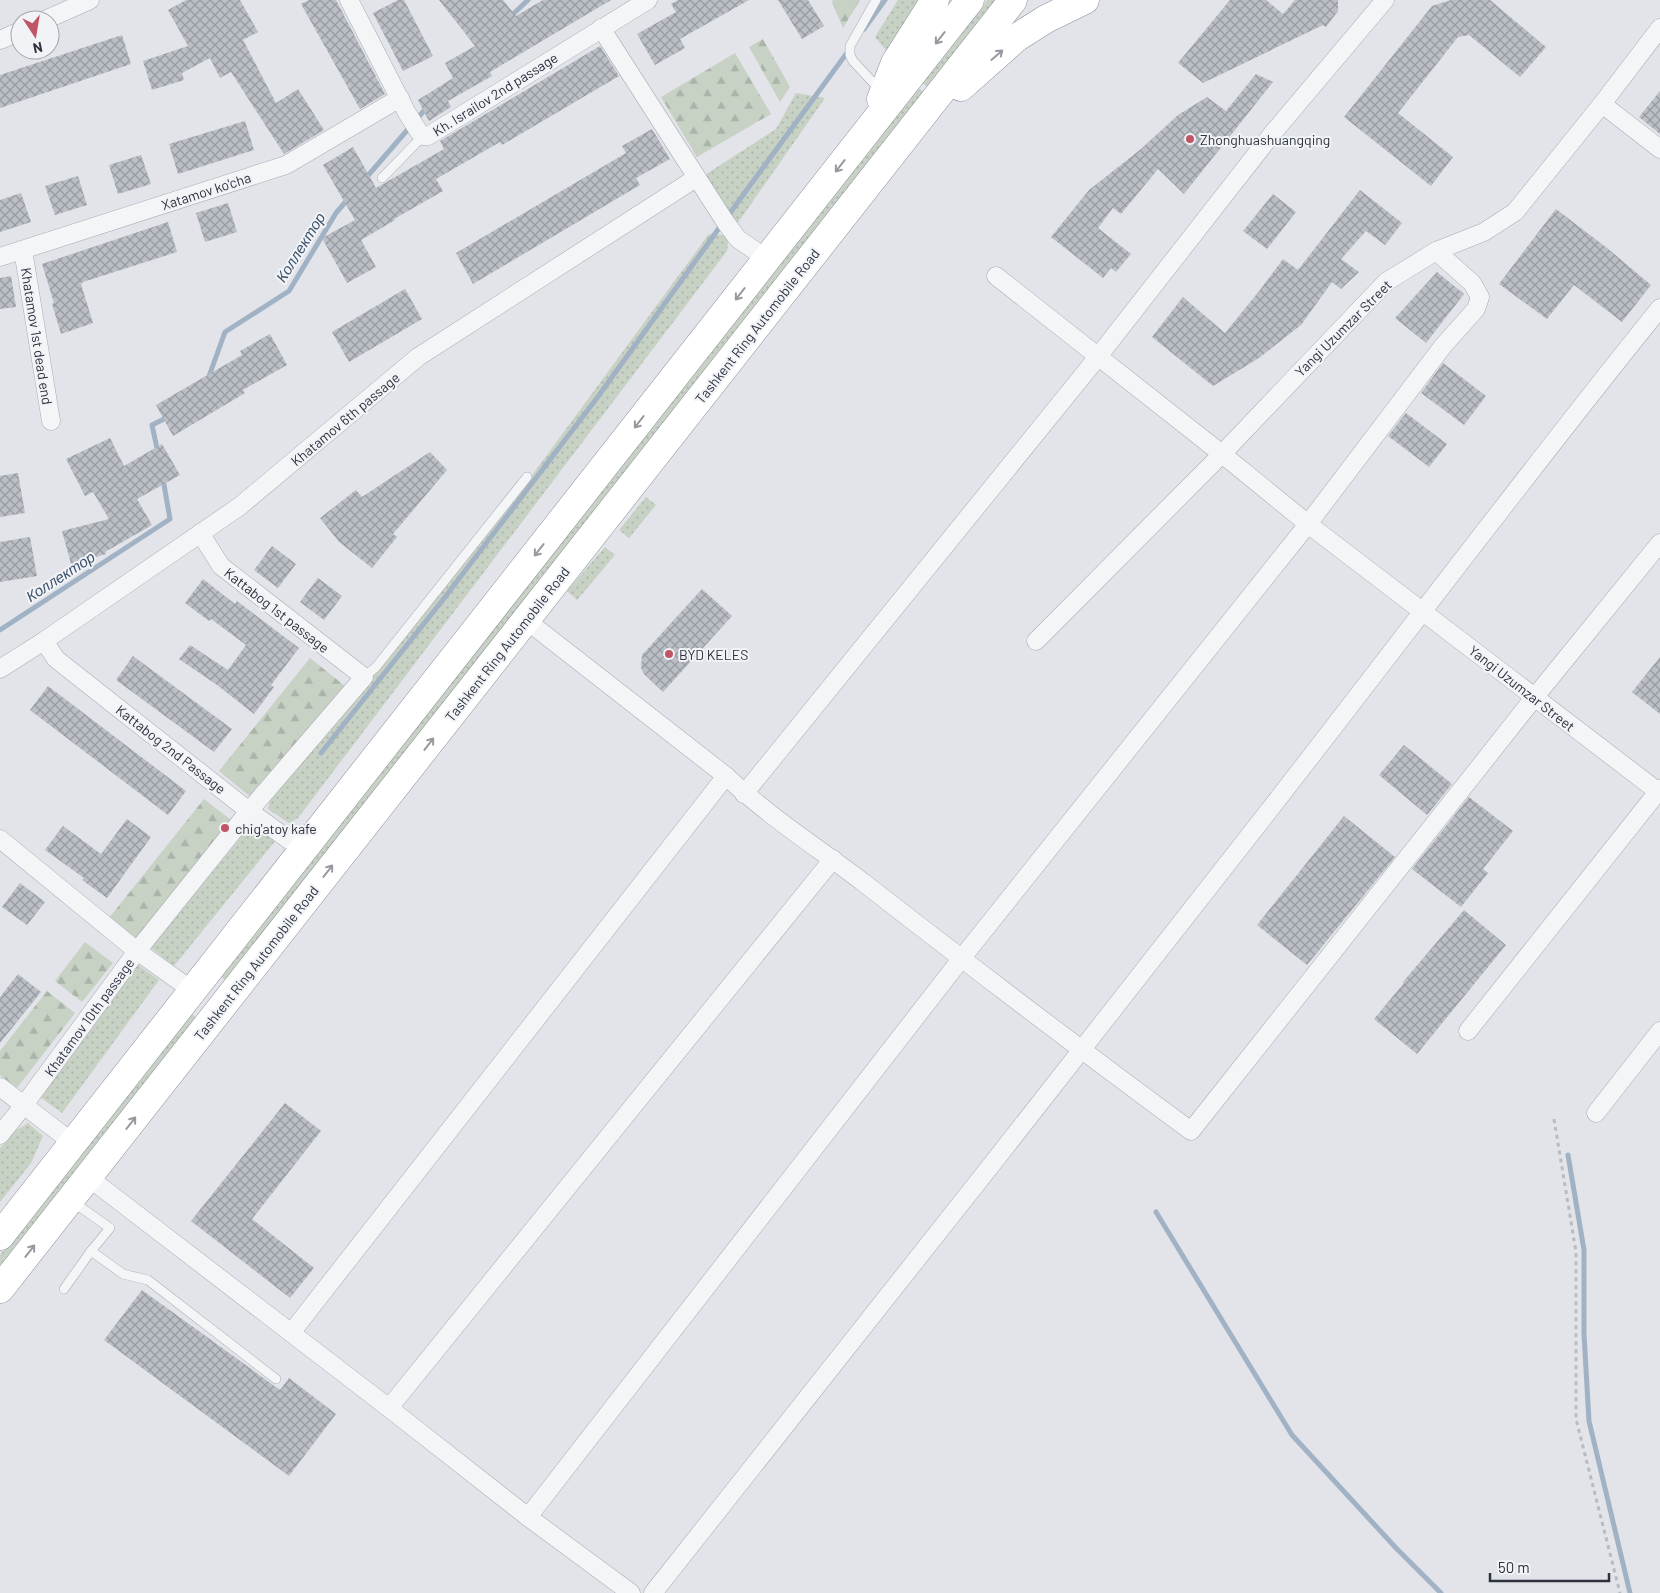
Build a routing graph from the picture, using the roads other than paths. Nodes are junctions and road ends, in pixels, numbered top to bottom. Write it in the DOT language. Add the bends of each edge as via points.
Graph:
graph roads {
  1 [pos="90,0"];
  2 [pos="349,0"];
  3 [pos="648,0"];
  4 [pos="876,0"];
  5 [pos="935,0"];
  6 [pos="970,0"];
  7 [pos="1013,0"];
  8 [pos="1085,0"];
  9 [pos="1384,0"];
  10 [pos="60,13"];
  11 [pos="601,28"];
  12 [pos="1660,28"];
  13 [pos="883,94"];
  14 [pos="1602,104"];
  15 [pos="412,118"];
  16 [pos="870,128"];
  17 [pos="908,134"];
  18 [pos="1660,149"];
  19 [pos="382,178"];
  20 [pos="696,178"];
  21 [pos="23,250"];
  22 [pos="1436,250"];
  23 [pos="0,257"];
  24 [pos="767,259"];
  25 [pos="996,276"];
  26 [pos="1660,308"];
  27 [pos="1098,358"];
  28 [pos="51,422"];
  29 [pos="1222,454"];
  30 [pos="526,476"];
  31 [pos="1308,524"];
  32 [pos="200,534"];
  33 [pos="1660,543"];
  34 [pos="1424,612"];
  35 [pos="526,620"];
  36 [pos="44,641"];
  37 [pos="1036,641"];
  38 [pos="0,669"];
  39 [pos="364,677"];
  40 [pos="1534,698"];
  41 [pos="726,776"];
  42 [pos="1659,791"];
  43 [pos="744,794"];
  44 [pos="249,811"];
  45 [pos="0,838"];
  46 [pos="304,850"];
  47 [pos="833,860"];
  48 [pos="137,951"];
  49 [pos="961,959"];
  50 [pos="193,991"];
  51 [pos="219,1011"];
  52 [pos="1468,1031"];
  53 [pos="1660,1031"];
  54 [pos="1082,1051"];
  55 [pos="0,1087"];
  56 [pos="24,1105"];
  57 [pos="1596,1113"];
  58 [pos="0,1135"];
  59 [pos="73,1143"];
  60 [pos="88,1177"];
  61 [pos="70,1200"];
  62 [pos="0,1236"];
  63 [pos="91,1252"];
  64 [pos="0,1289"];
  65 [pos="64,1289"];
  66 [pos="291,1333"];
  67 [pos="276,1379"];
  68 [pos="389,1408"];
  69 [pos="528,1517"];
  70 [pos="630,1593"];
  71 [pos="653,1593"];
  1 -- 10 [label="street"];
  2 -- 15 [label="street"];
  3 -- 11 [label="street, Kh. Israilov 2nd passage"];
  4 -- 13 [label="lane" via="850,46 850,55"];
  5 -- 13 [label="highway" via="895,64"];
  6 -- 16 [label="highway, one-way"];
  7 -- 17 [label="highway, Tashkent Ring Automobile Road"];
  17 -- 8 [label="highway, one-way" via="1016,38"];
  9 -- 27 [label="street" via="1272,134"];
  11 -- 15 [label="street, Kh. Israilov 2nd passage" via="428,136"];
  11 -- 20 [label="street"];
  12 -- 14 [label="street, Yangi Uzumzar Street"];
  13 -- 16 [label="highway"];
  14 -- 18 [label="street"];
  14 -- 22 [label="street, Yangi Uzumzar Street" via="1515,212 1484,232"];
  15 -- 19 [label="lane"];
  15 -- 21 [label="street, Xatamov ko'cha" via="286,165"];
  16 -- 24 [label="highway, one-way"];
  17 -- 35 [label="highway, Tashkent Ring Automobile Road"];
  20 -- 24 [label="street" via="738,238"];
  20 -- 32 [label="street, Khatamov 6th passage" via="418,358 240,506"];
  21 -- 23 [label="street, Xatamov ko'cha"];
  21 -- 28 [label="street, Khatamov 1st dead end"];
  22 -- 29 [label="street, Yangi Uzumzar Street" via="1386,282"];
  22 -- 31 [label="street" via="1472,283 1480,296 1476,309 1443,346"];
  24 -- 46 [label="highway, one-way"];
  25 -- 27 [label="street, Yangi Uzumzar Street"];
  26 -- 34 [label="street"];
  27 -- 29 [label="street, Yangi Uzumzar Street"];
  27 -- 43 [label="street"];
  29 -- 31 [label="street, Yangi Uzumzar Street"];
  29 -- 37 [label="street"];
  30 -- 39 [label="lane" via="376,667"];
  31 -- 34 [label="street, Yangi Uzumzar Street"];
  31 -- 49 [label="street"];
  32 -- 36 [label="street, Khatamov 6th passage"];
  32 -- 39 [label="street, Kattabog 1st passage" via="220,566"];
  33 -- 40 [label="street"];
  34 -- 40 [label="street, Yangi Uzumzar Street"];
  34 -- 54 [label="street"];
  35 -- 41 [label="street"];
  51 -- 35 [label="highway, Tashkent Ring Automobile Road, one-way"];
  36 -- 38 [label="street, Khatamov 6th passage"];
  36 -- 44 [label="street, Kattabog 2nd Passage" via="56,658"];
  39 -- 44 [label="street"];
  40 -- 42 [label="street, Yangi Uzumzar Street"];
  40 -- 54 [label="street" via="1190,1131"];
  41 -- 43 [label="street"];
  41 -- 66 [label="street"];
  42 -- 52 [label="street"];
  43 -- 47 [label="street"];
  44 -- 46 [label="street, Kattabog 2nd Passage"];
  44 -- 48 [label="street"];
  45 -- 48 [label="street, Khatamov 10th passage"];
  46 -- 50 [label="highway"];
  47 -- 49 [label="street"];
  47 -- 68 [label="street"];
  48 -- 50 [label="street"];
  48 -- 56 [label="street, Khatamov 10th passage"];
  49 -- 54 [label="street"];
  49 -- 69 [label="street"];
  50 -- 51 [label="highway"];
  50 -- 59 [label="highway"];
  60 -- 51 [label="highway, Tashkent Ring Automobile Road, one-way"];
  53 -- 57 [label="street"];
  54 -- 71 [label="street"];
  55 -- 56 [label="street"];
  56 -- 58 [label="street, Khatamov 10th passage"];
  56 -- 59 [label="street"];
  59 -- 62 [label="highway"];
  60 -- 61 [label="highway, Tashkent Ring Automobile Road"];
  60 -- 66 [label="street"];
  61 -- 63 [label="lane" via="110,1228"];
  64 -- 61 [label="highway, Tashkent Ring Automobile Road, one-way"];
  63 -- 65 [label="lane"];
  63 -- 67 [label="lane" via="123,1274 148,1280"];
  66 -- 68 [label="street"];
  68 -- 69 [label="street"];
  69 -- 70 [label="street"];
}
